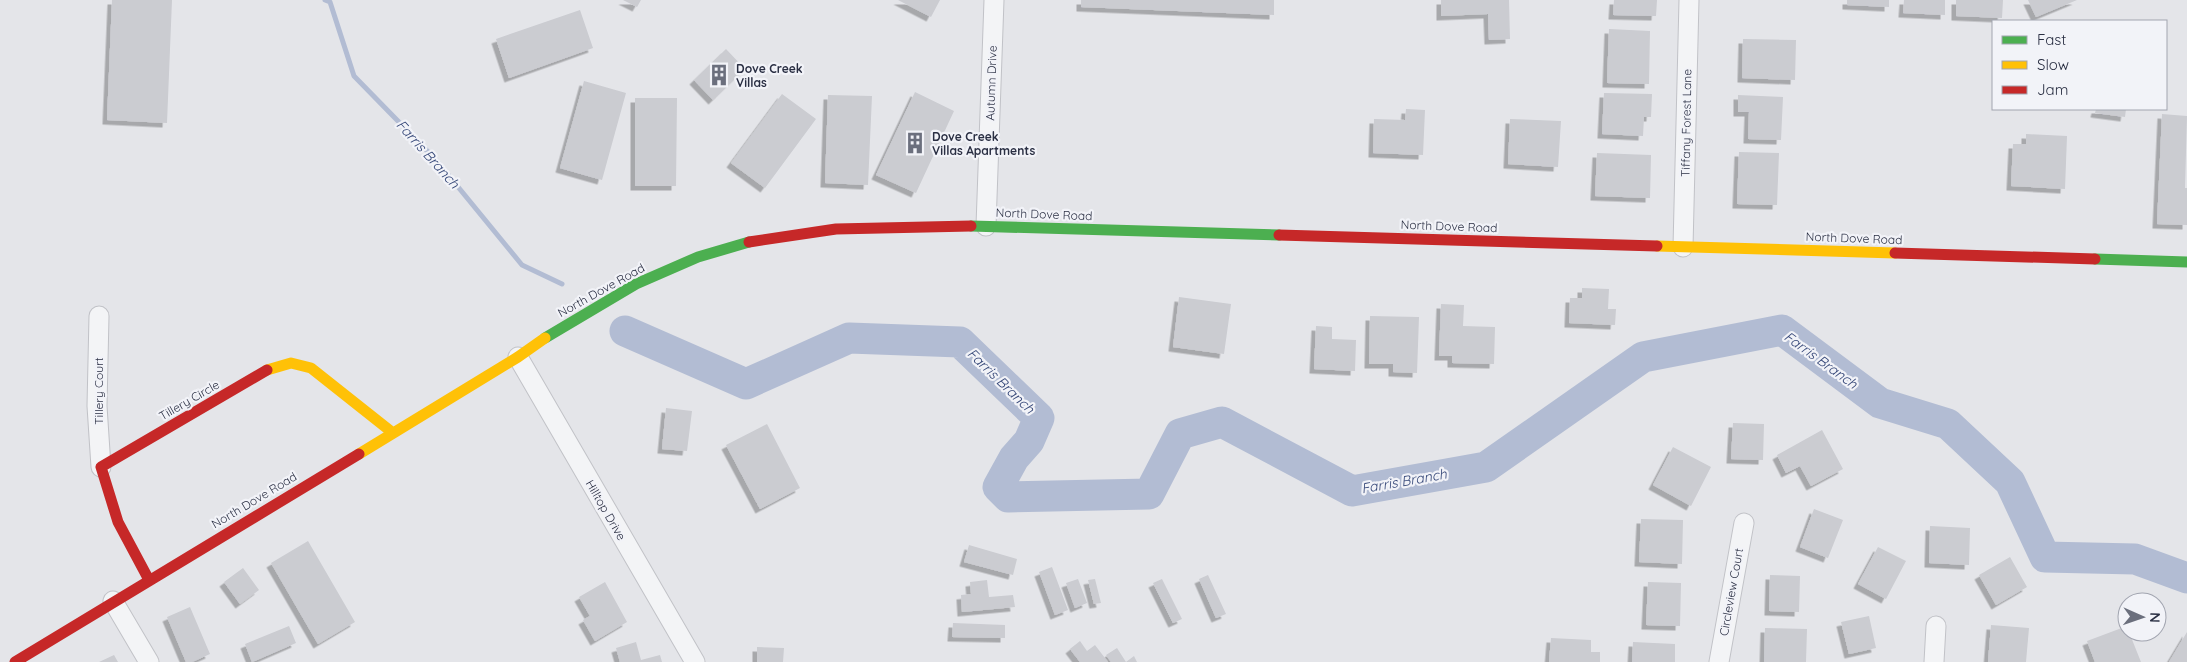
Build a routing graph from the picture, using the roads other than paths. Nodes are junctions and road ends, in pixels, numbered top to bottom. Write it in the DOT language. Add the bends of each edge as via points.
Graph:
graph roads {
  1 [pos="994,0"];
  2 [pos="1689,0"];
  3 [pos="986,226"];
  4 [pos="1683,247"];
  5 [pos="2187,262"];
  6 [pos="99,316"];
  7 [pos="518,358"];
  8 [pos="393,433"];
  9 [pos="101,467"];
  10 [pos="1744,523"];
  11 [pos="149,580"];
  12 [pos="113,601"];
  13 [pos="1936,626"];
  14 [pos="14,662"];
  15 [pos="148,662"];
  16 [pos="695,662"];
  17 [pos="1719,662"];
  18 [pos="1934,662"];
  1 -- 3 [label="street, Autumn Drive"];
  2 -- 4 [label="street, Tiffany Forest Lane"];
  3 -- 4 [label="street, North Dove Road"];
  3 -- 7 [label="street, North Dove Road" via="836,229 741,244 698,256 636,284 563,326"];
  4 -- 5 [label="street, North Dove Road"];
  6 -- 9 [label="street, Tillery Court" via="96,406"];
  7 -- 8 [label="street, North Dove Road"];
  7 -- 16 [label="street, Hilltop Drive"];
  8 -- 9 [label="street, Tillery Circle" via="311,368 288,362 271,368"];
  8 -- 11 [label="street, North Dove Road"];
  9 -- 11 [label="street" via="118,522"];
  10 -- 17 [label="street, Circleview Court"];
  11 -- 12 [label="street, North Dove Road"];
  12 -- 14 [label="street, North Dove Road"];
  12 -- 15 [label="street"];
  13 -- 18 [label="street"];
}
